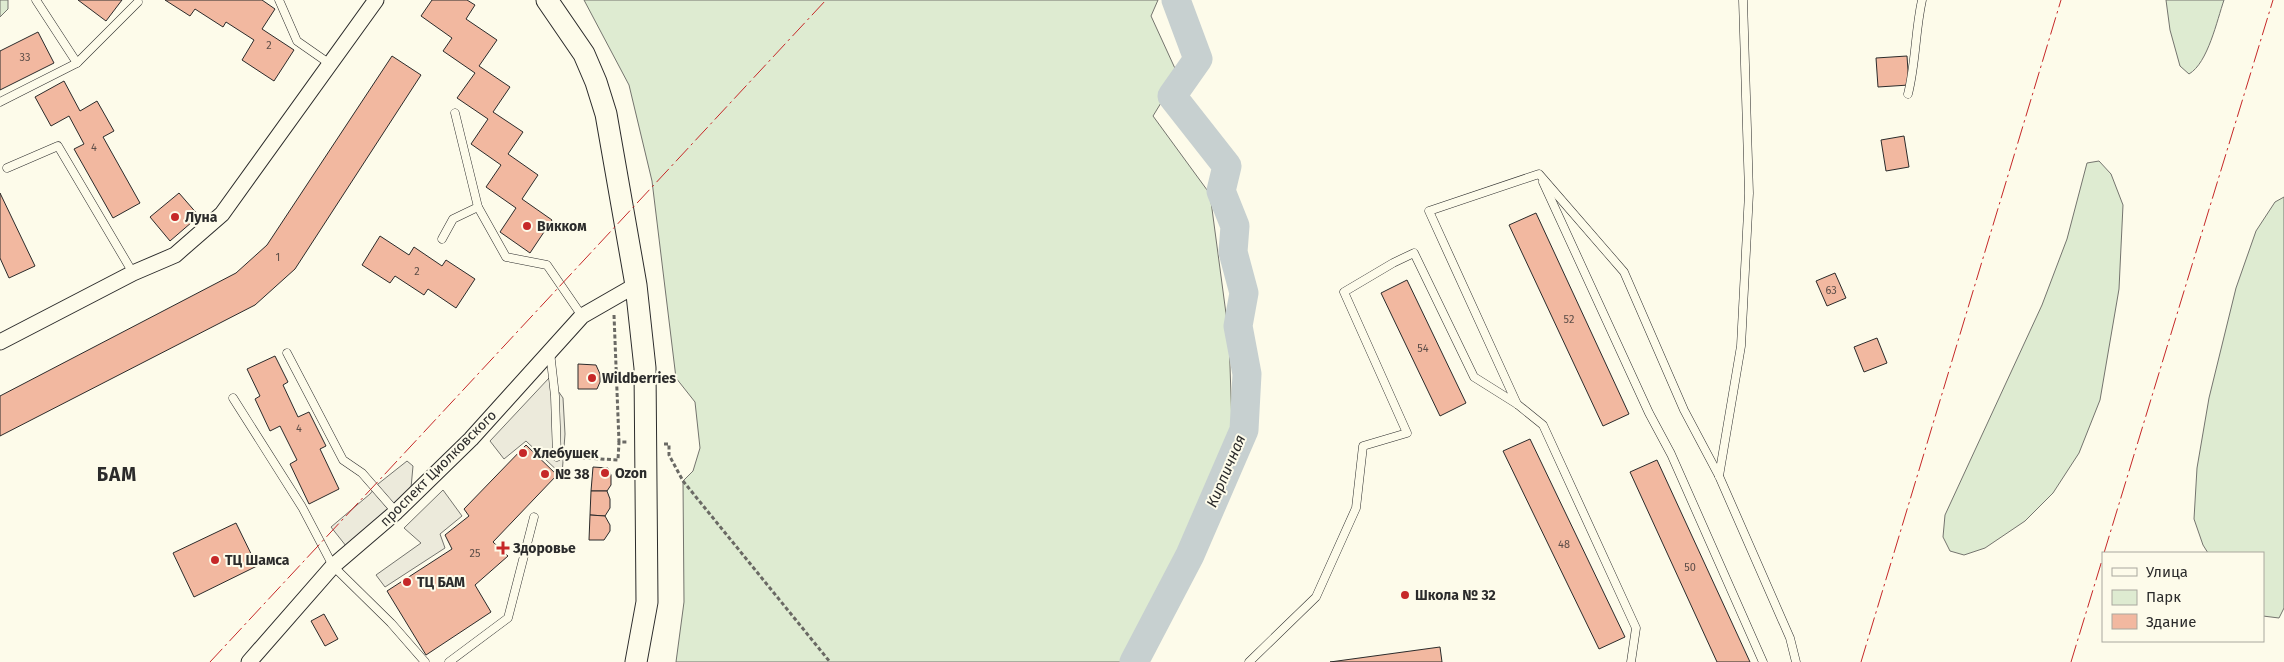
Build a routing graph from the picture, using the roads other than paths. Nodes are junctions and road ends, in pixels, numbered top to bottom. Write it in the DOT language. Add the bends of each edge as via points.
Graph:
graph roads {
  1 [pos="36,0"];
  2 [pos="279,0"];
  3 [pos="376,0"];
  4 [pos="547,0"];
  5 [pos="1743,0"];
  6 [pos="1922,0"];
  7 [pos="138,2"];
  8 [pos="77,63"];
  9 [pos="330,64"];
  10 [pos="1908,94"];
  11 [pos="0,102"];
  12 [pos="455,113"];
  13 [pos="7,168"];
  14 [pos="1539,174"];
  15 [pos="478,207"];
  16 [pos="442,239"];
  17 [pos="132,273"];
  18 [pos="636,285"];
  19 [pos="582,316"];
  20 [pos="0,342"];
  21 [pos="288,352"];
  22 [pos="550,352"];
  23 [pos="234,398"];
  24 [pos="1516,404"];
  25 [pos="557,457"];
  26 [pos="1719,476"];
  27 [pos="396,512"];
  28 [pos="534,517"];
  29 [pos="333,566"];
  30 [pos="249,662"];
  31 [pos="425,662"];
  32 [pos="449,662"];
  33 [pos="636,662"];
  34 [pos="1249,662"];
  35 [pos="1631,662"];
  36 [pos="1763,662"];
  37 [pos="1796,662"];
  1 -- 8 [label="lane"];
  2 -- 9 [label="lane" via="297,41"];
  3 -- 9 [label="street"];
  4 -- 18 [label="main road" via="584,54 606,114"];
  5 -- 26 [label="lane" via="1749,193 1741,346"];
  6 -- 10 [label="lane" via="1917,23 1915,68"];
  7 -- 8 [label="lane"];
  8 -- 11 [label="lane"];
  9 -- 17 [label="street" via="222,214 175,255"];
  12 -- 15 [label="lane"];
  13 -- 17 [label="lane" via="58,146"];
  14 -- 24 [label="lane" via="1429,210"];
  14 -- 26 [label="lane" via="1624,272 1684,410"];
  14 -- 36 [label="lane" via="1671,454"];
  15 -- 16 [label="lane" via="452,219"];
  15 -- 19 [label="lane" via="506,257 547,264"];
  17 -- 20 [label="street"];
  18 -- 19 [label="street, проспект Циолковского"];
  18 -- 33 [label="main road" via="645,368 647,602"];
  19 -- 22 [label="street, проспект Циолковского"];
  21 -- 27 [label="lane" via="342,460 362,473"];
  22 -- 25 [label="lane"];
  22 -- 27 [label="street, проспект Циолковского" via="471,439"];
  23 -- 29 [label="lane" via="302,507"];
  24 -- 34 [label="lane" via="1474,377 1414,253 1344,292 1407,433 1363,446 1356,508 1316,597"];
  24 -- 35 [label="lane" via="1543,425 1636,628"];
  26 -- 37 [label="lane" via="1790,638"];
  27 -- 29 [label="street, проспект Циолковского"];
  28 -- 32 [label="lane" via="508,618"];
  29 -- 30 [label="street, проспект Циолковского"];
  29 -- 31 [label="lane"];
}
